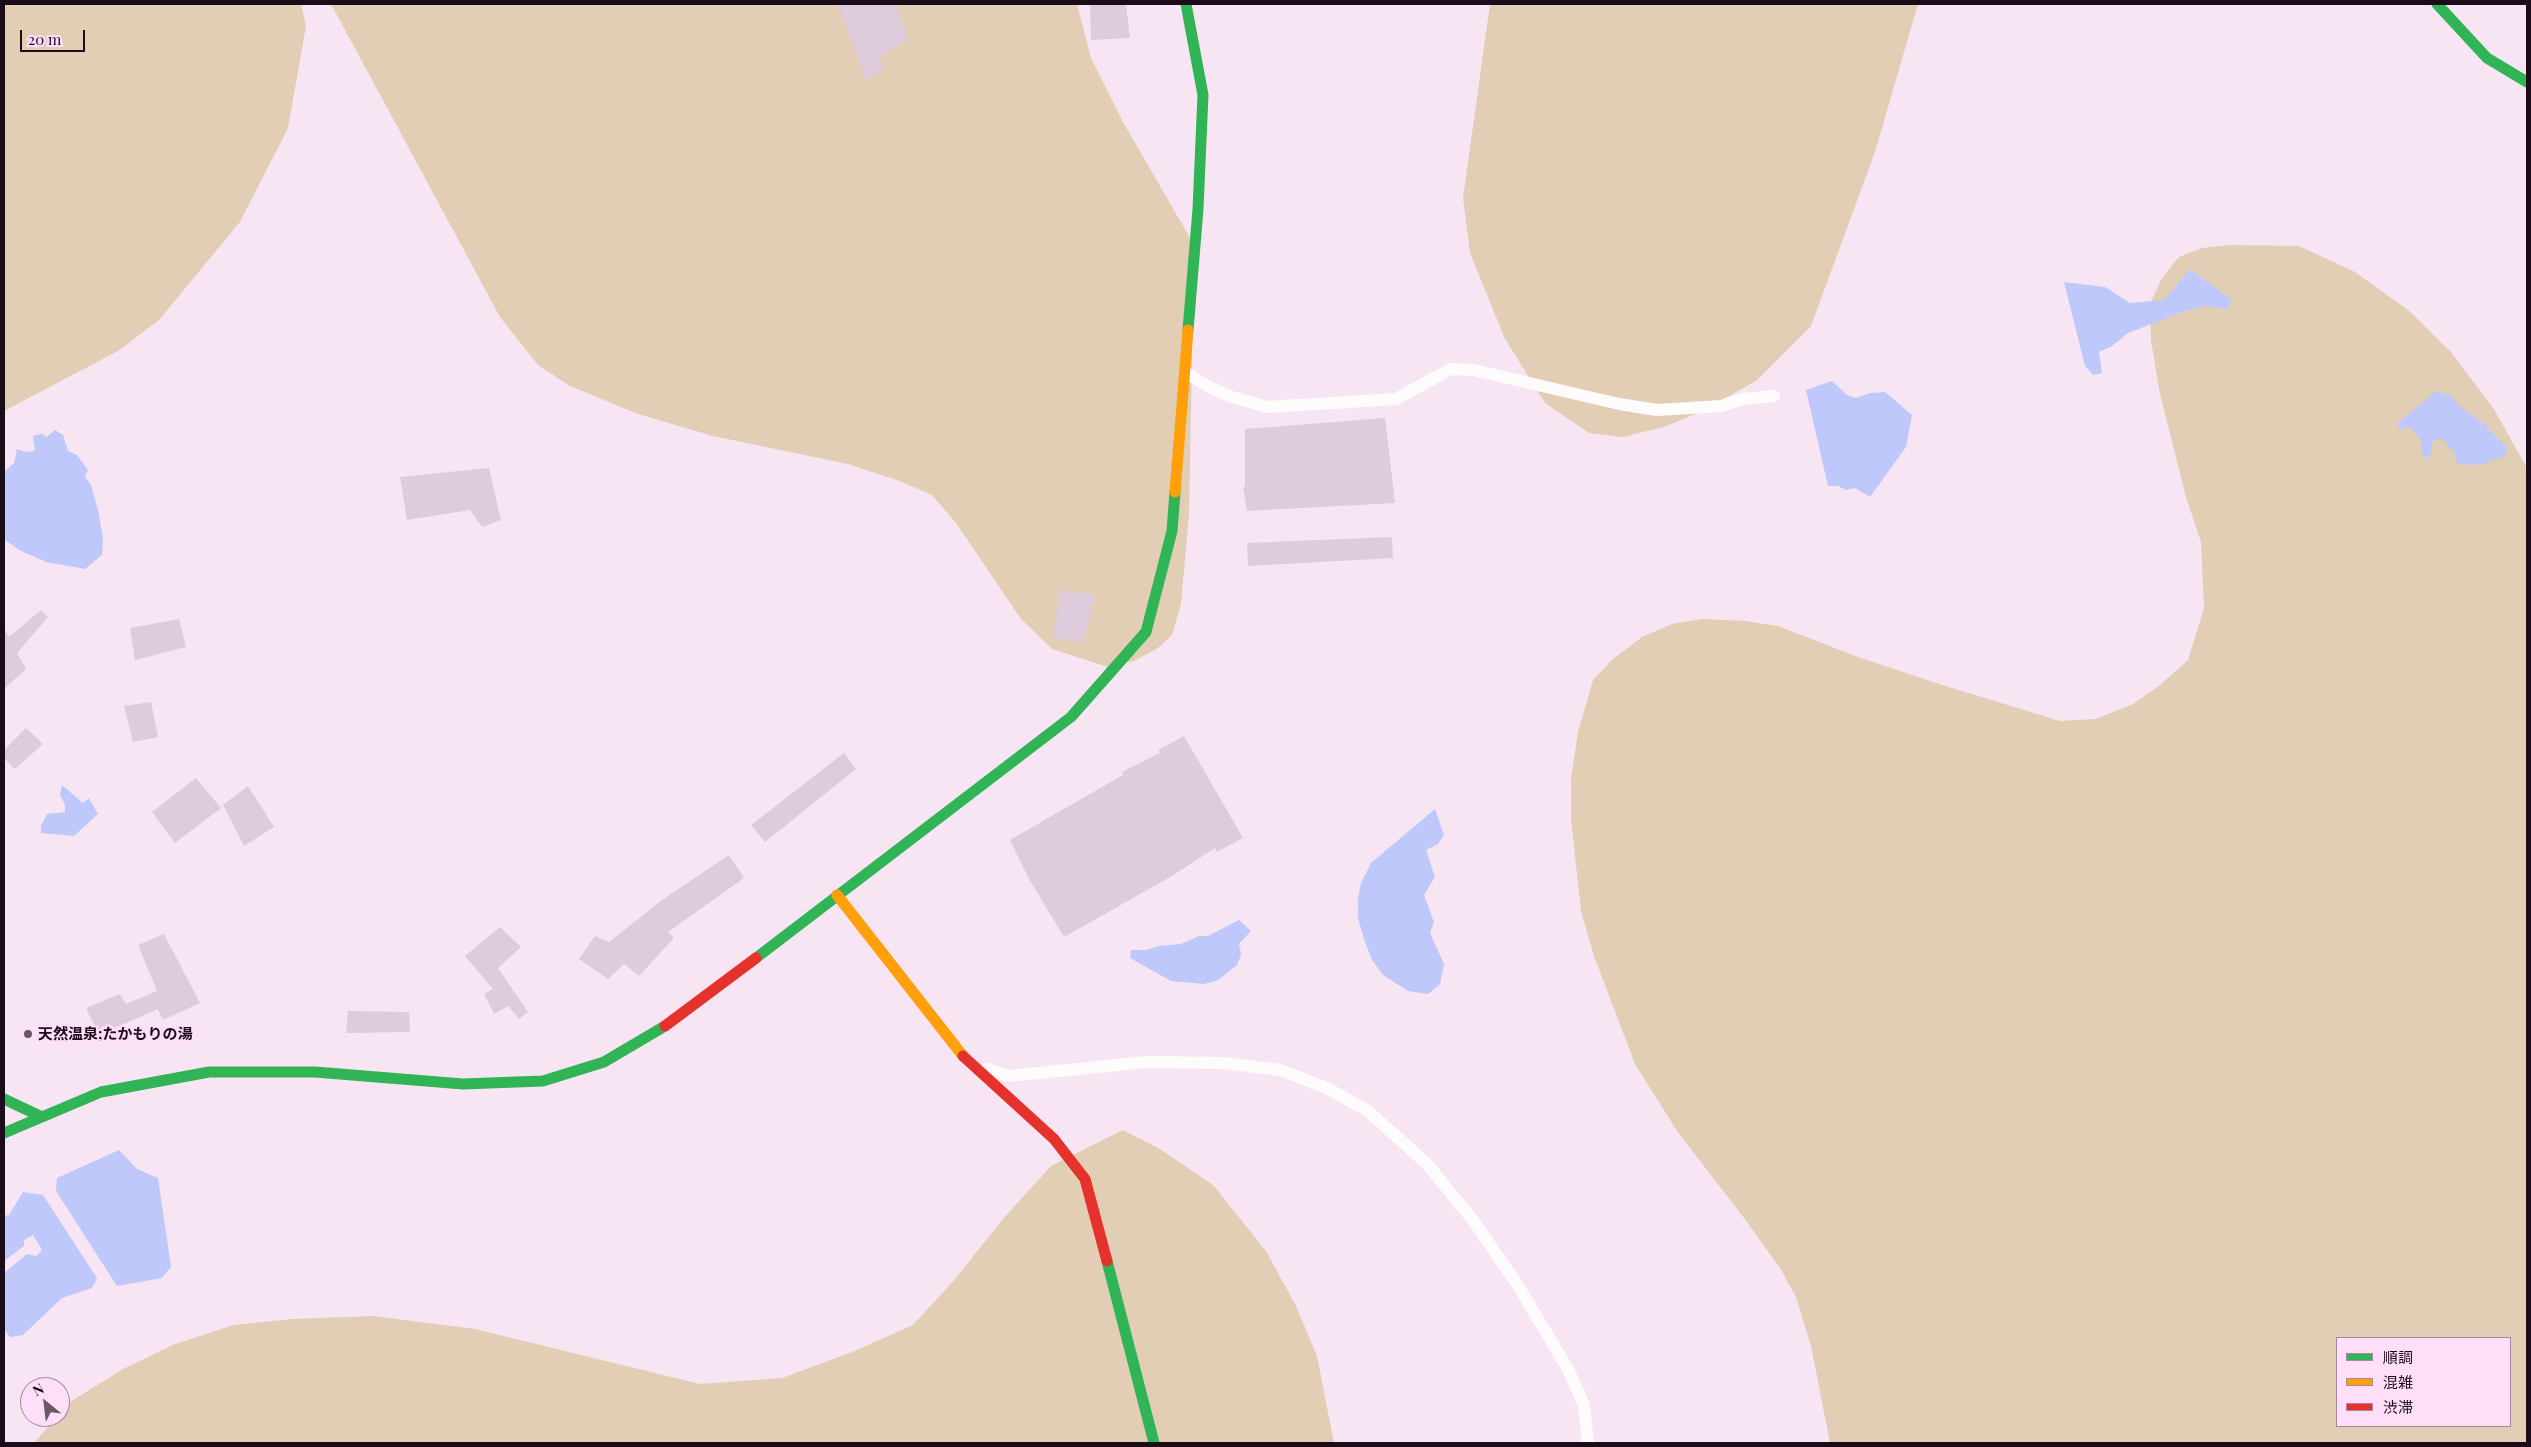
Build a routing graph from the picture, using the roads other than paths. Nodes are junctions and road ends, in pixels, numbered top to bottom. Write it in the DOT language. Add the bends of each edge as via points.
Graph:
graph roads {
  1 [pos="1186,4"];
  2 [pos="2437,4"];
  3 [pos="2527,82"];
  4 [pos="1185,372"];
  5 [pos="1774,396"];
  6 [pos="837,895"];
  7 [pos="969,1064"];
  8 [pos="4,1099"];
  9 [pos="40,1116"];
  10 [pos="4,1132"];
  11 [pos="1154,1443"];
  12 [pos="1588,1443"];
  1 -- 4 [label="street" via="1203,95"];
  2 -- 3 [label="street" via="2487,58"];
  4 -- 5 [label="lane" via="1217,391 1268,408 1396,399 1451,369 1474,370 1657,410 1722,406 1743,399"];
  4 -- 6 [label="street" via="1172,531 1146,632 1071,716"];
  6 -- 7 [label="street"];
  6 -- 9 [label="street" via="676,1020 604,1062 543,1081 463,1084 315,1072 209,1072 101,1092"];
  7 -- 11 [label="street" via="1054,1139 1085,1180"];
  7 -- 12 [label="lane" via="1009,1076 1146,1062 1225,1063 1280,1070 1327,1088 1368,1111 1428,1164 1472,1219 1517,1284 1568,1369 1584,1405"];
  8 -- 9 [label="street"];
  9 -- 10 [label="street"];
}
